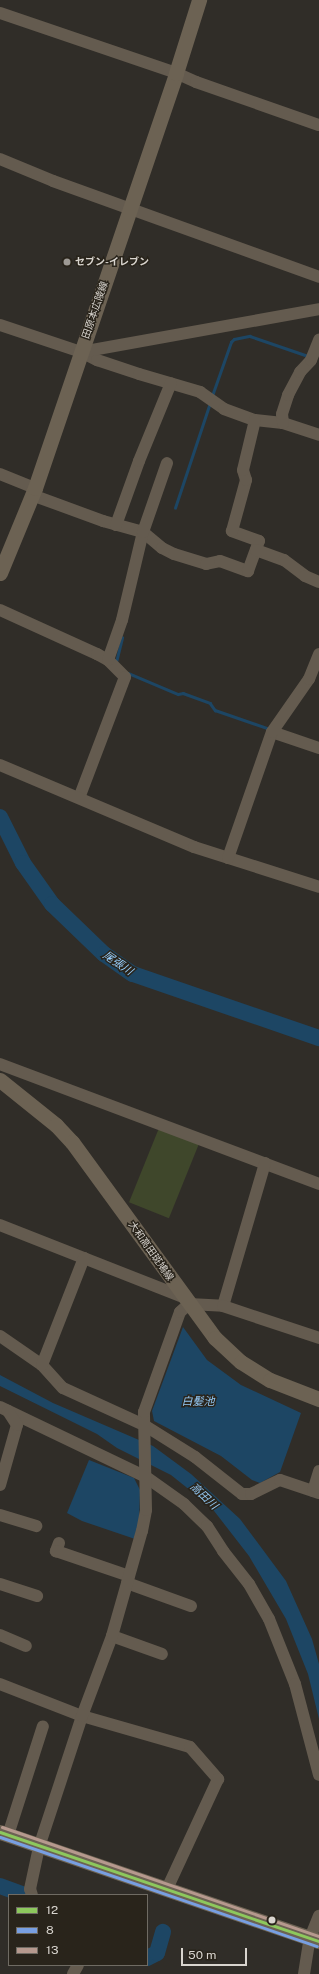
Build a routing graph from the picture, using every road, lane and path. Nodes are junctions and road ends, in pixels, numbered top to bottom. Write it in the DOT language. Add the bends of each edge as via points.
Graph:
graph roads {
  1 [pos="199,0"];
  2 [pos="0,13"];
  3 [pos="176,73"];
  4 [pos="319,125"];
  5 [pos="0,159"];
  6 [pos="129,209"];
  7 [pos="319,277"];
  8 [pos="319,309"];
  9 [pos="0,325"];
  10 [pos="319,340"];
  11 [pos="81,352"];
  12 [pos="171,383"];
  13 [pos="255,420"];
  14 [pos="283,423"];
  15 [pos="319,435"];
  16 [pos="168,463"];
  17 [pos="0,474"];
  18 [pos="33,492"];
  19 [pos="116,525"];
  20 [pos="143,532"];
  21 [pos="256,550"];
  22 [pos="0,573"];
  23 [pos="319,582"];
  24 [pos="0,610"];
  25 [pos="319,654"];
  26 [pos="108,660"];
  27 [pos="275,728"];
  28 [pos="319,748"];
  29 [pos="0,765"];
  30 [pos="79,798"];
  31 [pos="228,858"];
  32 [pos="319,887"];
  33 [pos="0,1064"];
  34 [pos="0,1080"];
  35 [pos="265,1163"];
  36 [pos="319,1184"];
  37 [pos="0,1225"];
  38 [pos="84,1258"];
  39 [pos="186,1300"];
  40 [pos="223,1306"];
  41 [pos="0,1336"];
  42 [pos="319,1338"];
  43 [pos="42,1365"];
  44 [pos="319,1399"];
  45 [pos="4,1409"];
  46 [pos="144,1428"];
  47 [pos="5,1450"];
  48 [pos="319,1471"];
  49 [pos="146,1473"];
  50 [pos="0,1485"];
  51 [pos="316,1492"];
  52 [pos="0,1515"];
  53 [pos="36,1526"];
  54 [pos="59,1543"];
  55 [pos="128,1580"];
  56 [pos="0,1584"];
  57 [pos="37,1596"];
  58 [pos="191,1606"];
  59 [pos="0,1635"];
  60 [pos="112,1636"];
  61 [pos="26,1646"];
  62 [pos="162,1654"];
  63 [pos="0,1684"];
  64 [pos="82,1716"];
  65 [pos="43,1726"];
  66 [pos="319,1775"];
  67 [pos="4,1834"];
  68 [pos="39,1847"];
  69 [pos="167,1889"];
  70 [pos="32,1894"];
  71 [pos="319,1916"];
  72 [pos="315,1939"];
  73 [pos="304,1974"];
  1 -- 3 [label="main road, 田原本広陵線"];
  2 -- 3 [label="street"];
  3 -- 4 [label="street"];
  3 -- 6 [label="main road, 田原本広陵線"];
  5 -- 6 [label="street"];
  6 -- 7 [label="street"];
  6 -- 11 [label="main road, 田原本広陵線"];
  8 -- 11 [label="street"];
  9 -- 11 [label="street"];
  10 -- 14 [label="street" via="312,358 300,372 288,395 282,414"];
  11 -- 12 [label="street" via="97,360"];
  11 -- 18 [label="main road, 田原本広陵線"];
  12 -- 13 [label="street" via="200,392 224,409"];
  12 -- 19 [label="street"];
  13 -- 14 [label="street"];
  13 -- 21 [label="street" via="243,470 246,480 232,531 260,541"];
  14 -- 15 [label="street"];
  16 -- 20 [label="street"];
  17 -- 18 [label="street"];
  18 -- 19 [label="street"];
  18 -- 22 [label="main road, 田原本広陵線"];
  19 -- 20 [label="street"];
  20 -- 21 [label="street" via="167,551 206,564 220,561 248,570"];
  20 -- 26 [label="street" via="124,614"];
  21 -- 23 [label="street" via="284,560 305,576"];
  24 -- 26 [label="street"];
  25 -- 27 [label="street" via="309,680"];
  26 -- 30 [label="street" via="125,678"];
  27 -- 28 [label="street"];
  27 -- 31 [label="street"];
  29 -- 30 [label="street"];
  30 -- 31 [label="street"];
  31 -- 32 [label="street"];
  33 -- 35 [label="street"];
  34 -- 39 [label="main road, 大和高田斑鳩線" via="56,1125 72,1142"];
  35 -- 36 [label="street"];
  35 -- 40 [label="street"];
  37 -- 38 [label="street"];
  38 -- 39 [label="street"];
  38 -- 43 [label="street"];
  39 -- 40 [label="street"];
  39 -- 44 [label="main road, 大和高田斑鳩線" via="215,1338 241,1362 270,1380"];
  39 -- 46 [label="street" via="145,1406"];
  40 -- 42 [label="street"];
  41 -- 43 [label="street"];
  43 -- 46 [label="street" via="63,1388"];
  45 -- 47 [label="street" via="17,1426"];
  45 -- 49 [label="street"];
  46 -- 49 [label="street"];
  46 -- 51 [label="street" via="196,1457 242,1494 251,1494 280,1480"];
  47 -- 50 [label="street"];
  48 -- 51 [label="street"];
  49 -- 55 [label="street" via="146,1510"];
  49 -- 66 [label="street" via="207,1526 256,1597 278,1640 295,1684"];
  52 -- 53 [label="street"];
  54 -- 55 [label="street" via="56,1551"];
  55 -- 58 [label="street"];
  55 -- 60 [label="street"];
  56 -- 57 [label="street"];
  59 -- 61 [label="street"];
  60 -- 62 [label="street"];
  60 -- 64 [label="street"];
  63 -- 64 [label="street"];
  64 -- 68 [label="street"];
  64 -- 69 [label="street" via="190,1747 218,1779"];
  65 -- 67 [label="street"];
  67 -- 68 [label="main road"];
  68 -- 69 [label="main road"];
  68 -- 70 [label="street" via="30,1889"];
  69 -- 72 [label="main road"];
  71 -- 72 [label="street"];
  72 -- 73 [label="street"];
}
